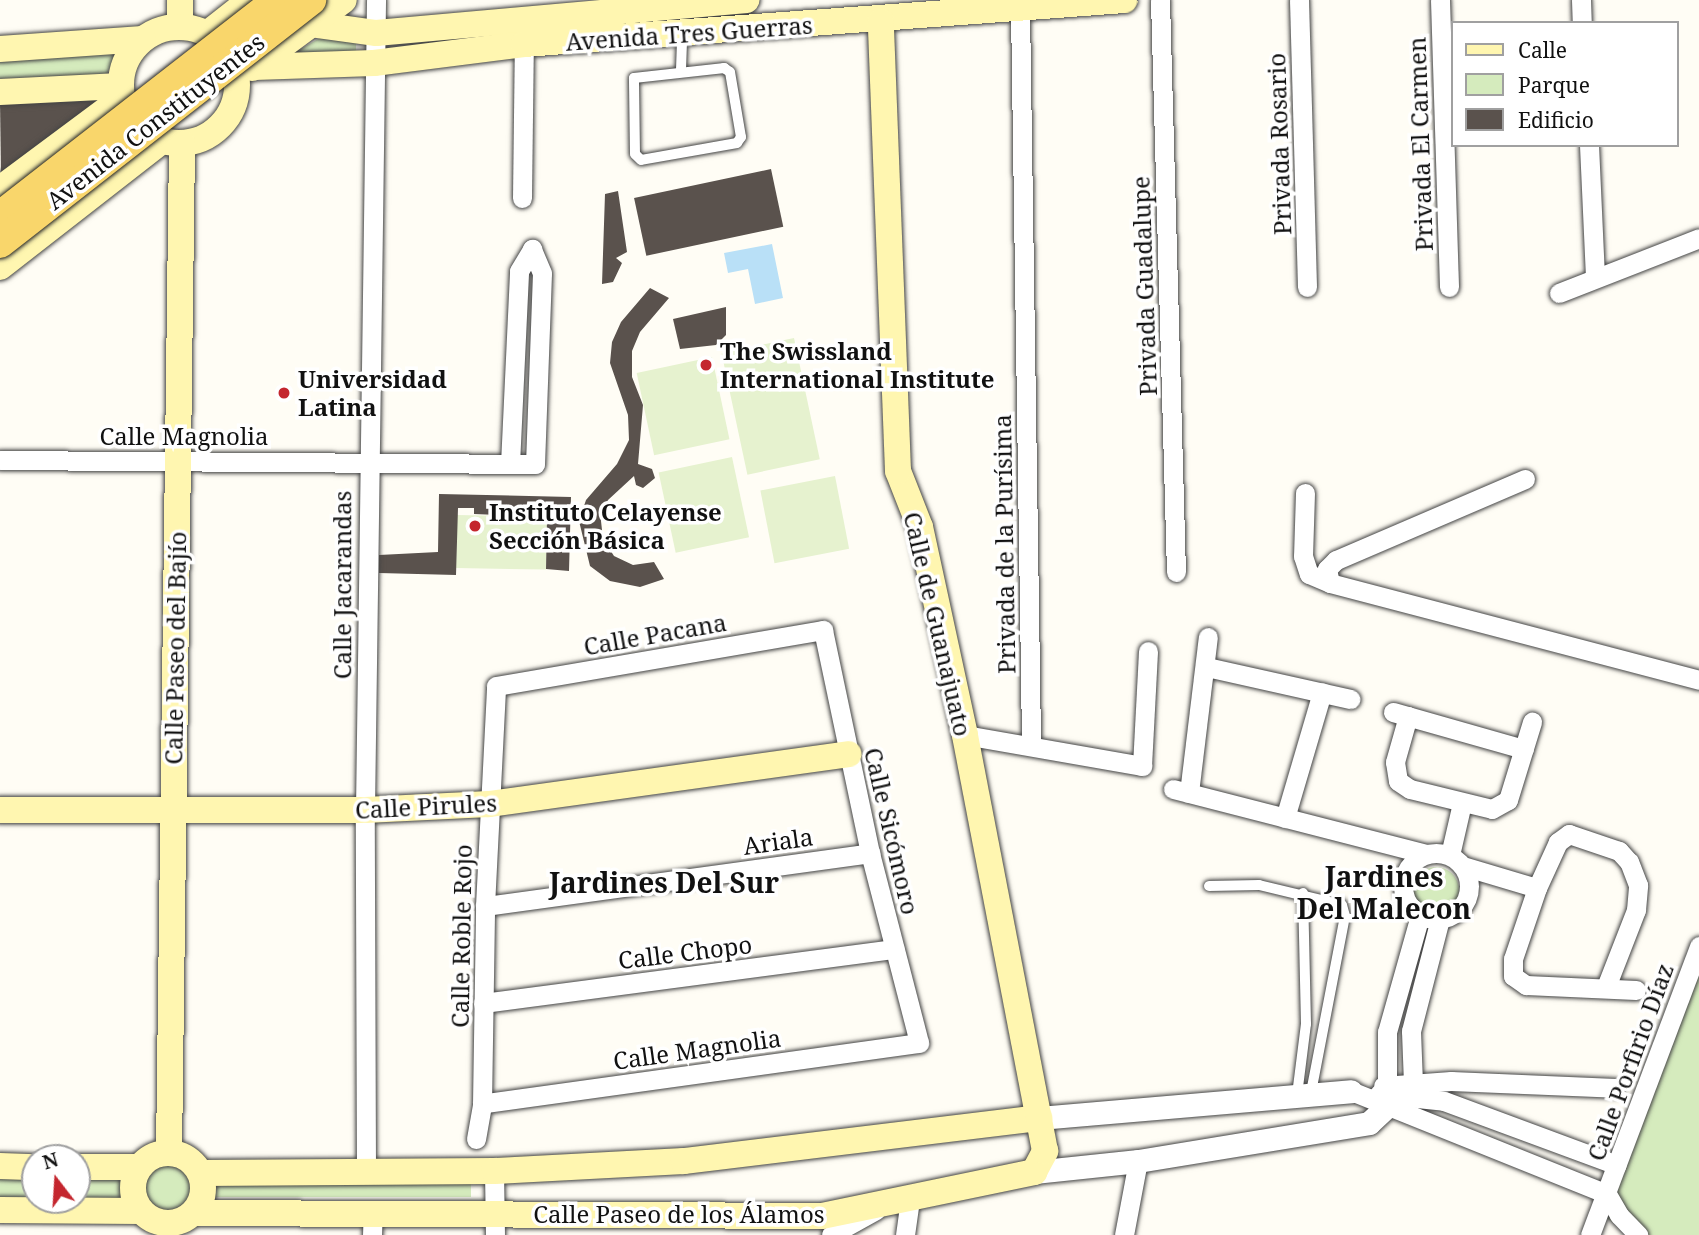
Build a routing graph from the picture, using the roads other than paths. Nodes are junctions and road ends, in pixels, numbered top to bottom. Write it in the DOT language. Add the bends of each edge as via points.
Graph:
graph roads {
  1 [pos="180,0"];
  2 [pos="250,0"];
  3 [pos="276,0"];
  4 [pos="344,0"];
  5 [pos="376,0"];
  6 [pos="747,0"];
  7 [pos="755,0"];
  8 [pos="1124,0"];
  9 [pos="1160,0"];
  10 [pos="1299,0"];
  11 [pos="1440,0"];
  12 [pos="1581,0"];
  13 [pos="1020,4"];
  14 [pos="680,5"];
  15 [pos="881,10"];
  16 [pos="311,12"];
  17 [pos="1582,21"];
  18 [pos="180,27"];
  19 [pos="759,27"];
  20 [pos="376,33"];
  21 [pos="682,33"];
  22 [pos="207,34"];
  23 [pos="143,39"];
  24 [pos="524,44"];
  25 [pos="0,49"];
  26 [pos="374,63"];
  27 [pos="681,70"];
  28 [pos="246,73"];
  29 [pos="0,92"];
  30 [pos="121,92"];
  31 [pos="172,142"];
  32 [pos="56,147"];
  33 [pos="1589,147"];
  34 [pos="0,189"];
  35 [pos="522,198"];
  36 [pos="84,202"];
  37 [pos="0,216"];
  38 [pos="1699,238"];
  39 [pos="0,243"];
  40 [pos="0,267"];
  41 [pos="1595,278"];
  42 [pos="1307,287"];
  43 [pos="1449,287"];
  44 [pos="1559,293"];
  45 [pos="539,359"];
  46 [pos="515,360"];
  47 [pos="0,460"];
  48 [pos="179,460"];
  49 [pos="368,462"];
  50 [pos="510,464"];
  51 [pos="1525,480"];
  52 [pos="1305,493"];
  53 [pos="1176,572"];
  54 [pos="1329,583"];
  55 [pos="822,630"];
  56 [pos="1208,637"];
  57 [pos="1148,651"];
  58 [pos="1207,667"];
  59 [pos="1698,682"];
  60 [pos="496,686"];
  61 [pos="1322,692"];
  62 [pos="1350,699"];
  63 [pos="1532,722"];
  64 [pos="965,734"];
  65 [pos="1031,744"];
  66 [pos="1524,749"];
  67 [pos="849,754"];
  68 [pos="1462,803"];
  69 [pos="489,804"];
  70 [pos="172,809"];
  71 [pos="0,810"];
  72 [pos="365,810"];
  73 [pos="1285,818"];
  74 [pos="1396,846"];
  75 [pos="870,853"];
  76 [pos="1426,854"];
  77 [pos="1456,860"];
  78 [pos="1408,867"];
  79 [pos="1494,874"];
  80 [pos="1209,886"];
  81 [pos="1537,888"];
  82 [pos="1303,893"];
  83 [pos="1467,899"];
  84 [pos="485,906"];
  85 [pos="1420,915"];
  86 [pos="1440,919"];
  87 [pos="1699,947"];
  88 [pos="894,949"];
  89 [pos="1606,987"];
  90 [pos="1636,990"];
  91 [pos="483,1003"];
  92 [pos="1306,1024"];
  93 [pos="1325,1026"];
  94 [pos="919,1043"];
  95 [pos="1413,1083"];
  96 [pos="1615,1088"];
  97 [pos="1350,1091"];
  98 [pos="1304,1094"];
  99 [pos="1388,1095"];
  100 [pos="482,1104"];
  101 [pos="1039,1118"];
  102 [pos="476,1139"];
  103 [pos="169,1152"];
  104 [pos="1138,1161"];
  105 [pos="1617,1165"];
  106 [pos="0,1167"];
  107 [pos="21,1167"];
  108 [pos="91,1167"];
  109 [pos="139,1167"];
  110 [pos="366,1171"];
  111 [pos="494,1171"];
  112 [pos="1034,1172"];
  113 [pos="201,1173"];
  114 [pos="1607,1194"];
  115 [pos="910,1201"];
  116 [pos="882,1207"];
  117 [pos="0,1210"];
  118 [pos="141,1211"];
  119 [pos="372,1223"];
  120 [pos="178,1224"];
  121 [pos="495,1224"];
  122 [pos="694,1225"];
  123 [pos="1620,1225"];
  124 [pos="831,1235"];
  125 [pos="905,1235"];
  126 [pos="1124,1235"];
  127 [pos="1591,1235"];
  128 [pos="1638,1235"];
  1 -- 18 [label="main road"];
  2 -- 22 [label="main road"];
  3 -- 16 [label="street" via="282,16"];
  3 -- 37 [label="main road, Avenida Constituyentes, bridge"];
  4 -- 16 [label="main road"];
  5 -- 20 [label="street, Calle Jacarandas"];
  6 -- 14 [label="main road, Avenida Tres Guerras"];
  7 -- 19 [label="street"];
  8 -- 13 [label="main road, Avenida Tres Guerras"];
  9 -- 53 [label="street, Privada Guadalupe"];
  10 -- 42 [label="street, Privada Rosario"];
  11 -- 43 [label="street, Privada El Carmen"];
  12 -- 17 [label="street"];
  13 -- 15 [label="main road, Avenida Tres Guerras"];
  13 -- 65 [label="street, Privada de la Purísima"];
  14 -- 20 [label="main road, Avenida Tres Guerras"];
  14 -- 21 [label="lane"];
  15 -- 19 [label="main road, Avenida Tres Guerras"];
  15 -- 64 [label="main road, Calle de Guanajuato" via="898,471 920,527"];
  16 -- 20 [label="main road, Avenida Tres Guerras"];
  16 -- 28 [label="main road"];
  16 -- 39 [label="main road, Avenida Constituyentes, bridge"];
  18 -- 22 [label="main road"];
  18 -- 23 [label="main road"];
  19 -- 21 [label="main road, Avenida Tres Guerras"];
  20 -- 26 [label="street, Calle Jacarandas"];
  21 -- 24 [label="main road, Avenida Tres Guerras"];
  21 -- 27 [label="lane"];
  22 -- 28 [label="main road"];
  23 -- 25 [label="main road"];
  23 -- 30 [label="main road" via="123,68"];
  24 -- 26 [label="main road, Avenida Tres Guerras"];
  24 -- 35 [label="street"];
  26 -- 28 [label="main road, Avenida Tres Guerras"];
  26 -- 49 [label="street, Calle Jacarandas"];
  27 -- 27 [label="lane" via="634,78 631,84 635,154 641,160 737,143 741,137 730,72"];
  28 -- 31 [label="main road" via="228,115 200,139"];
  29 -- 30 [label="main road"];
  30 -- 31 [label="main road" via="136,125"];
  30 -- 32 [label="main road"];
  31 -- 36 [label="main road"];
  31 -- 48 [label="main road, Calle Paseo del Bajío"];
  32 -- 34 [label="main road"];
  32 -- 36 [label="street" via="74,172"];
  33 -- 41 [label="street"];
  36 -- 40 [label="main road"];
  38 -- 41 [label="street"];
  41 -- 44 [label="street"];
  45 -- 46 [label="street"];
  45 -- 46 [label="street" via="542,273 532,249 519,271"];
  45 -- 50 [label="street" via="535,464"];
  46 -- 50 [label="street"];
  47 -- 48 [label="street, Calle Magnolia"];
  48 -- 49 [label="street, Calle Magnolia"];
  48 -- 70 [label="main road, Calle Paseo del Bajío"];
  49 -- 50 [label="street, Calle Magnolia"];
  49 -- 72 [label="street, Calle Jacarandas"];
  51 -- 54 [label="street" via="1336,560 1327,569"];
  52 -- 54 [label="street" via="1303,556 1309,574"];
  54 -- 59 [label="street"];
  55 -- 60 [label="street, Calle Pacana"];
  55 -- 67 [label="street, Calle Sicómoro"];
  56 -- 58 [label="street"];
  57 -- 65 [label="street" via="1142,766"];
  58 -- 61 [label="street"];
  58 -- 73 [label="street" via="1181,791"];
  60 -- 69 [label="street, Calle Roble Rojo"];
  61 -- 62 [label="street"];
  61 -- 73 [label="street"];
  63 -- 66 [label="street"];
  64 -- 65 [label="street"];
  64 -- 101 [label="main road, Calle de Guanajuato"];
  66 -- 68 [label="street" via="1504,805 1492,809"];
  66 -- 68 [label="street" via="1401,714 1395,762 1398,780 1410,789"];
  67 -- 69 [label="main road, Calle Pirules"];
  67 -- 75 [label="street, Calle Sicómoro"];
  68 -- 77 [label="street"];
  69 -- 72 [label="main road, Calle Pirules"];
  69 -- 84 [label="street, Calle Roble Rojo"];
  70 -- 71 [label="main road, Calle Pirules"];
  70 -- 72 [label="main road, Calle Pirules"];
  70 -- 103 [label="main road, Calle Paseo del Bajío"];
  72 -- 110 [label="street, Calle Jacarandas"];
  73 -- 74 [label="street"];
  74 -- 76 [label="street"];
  74 -- 78 [label="street"];
  75 -- 84 [label="street, Ariala"];
  75 -- 88 [label="street, Calle Sicómoro"];
  76 -- 77 [label="street"];
  76 -- 78 [label="street"];
  77 -- 79 [label="street"];
  77 -- 83 [label="street" via="1468,876"];
  78 -- 85 [label="street" via="1403,877 1405,899"];
  79 -- 81 [label="street"];
  79 -- 83 [label="street"];
  80 -- 82 [label="lane" via="1259,885"];
  81 -- 89 [label="street" via="1511,967 1513,976 1526,985"];
  81 -- 89 [label="street" via="1558,842 1569,834 1619,851 1629,862 1638,885 1636,910"];
  82 -- 92 [label="lane"];
  82 -- 93 [label="lane" via="1339,901 1345,911"];
  83 -- 86 [label="street" via="1460,909"];
  84 -- 91 [label="street, Calle Roble Rojo"];
  85 -- 86 [label="street"];
  85 -- 99 [label="street" via="1387,1032"];
  86 -- 95 [label="street" via="1412,1031"];
  87 -- 105 [label="street, Calle Porfirio Díaz" via="1642,1087"];
  88 -- 91 [label="street, Calle Chopo"];
  88 -- 94 [label="street, Calle Sicómoro"];
  89 -- 90 [label="street"];
  91 -- 100 [label="street, Calle Roble Rojo"];
  92 -- 93 [label="lane"];
  92 -- 98 [label="lane"];
  93 -- 98 [label="lane"];
  94 -- 100 [label="street, Calle Magnolia"];
  95 -- 96 [label="street, Calle Paseo de los Álamos" via="1451,1080"];
  95 -- 99 [label="street, Calle Paseo de los Álamos"];
  97 -- 98 [label="street, Calle Paseo de los Álamos"];
  97 -- 99 [label="street, Calle Paseo de los Álamos"];
  97 -- 105 [label="street, Calle Paseo de los Álamos" via="1444,1101"];
  98 -- 101 [label="street, Calle Paseo de los Álamos"];
  99 -- 104 [label="street, Calle Paseo de los Álamos" via="1369,1123"];
  99 -- 114 [label="street, Calle Paseo de los Álamos"];
  100 -- 102 [label="street, Calle Roble Rojo"];
  101 -- 111 [label="main road, Calle Paseo de los Álamos" via="684,1161"];
  101 -- 112 [label="main road" via="1045,1151"];
  103 -- 109 [label="main road" via="152,1156"];
  103 -- 113 [label="main road" via="188,1158"];
  104 -- 112 [label="street, Calle Paseo de los Álamos"];
  104 -- 126 [label="street"];
  105 -- 114 [label="street, Calle Porfirio Díaz"];
  106 -- 107 [label="main road"];
  108 -- 109 [label="main road"];
  109 -- 118 [label="main road" via="133,1197"];
  110 -- 111 [label="main road, Calle Paseo de los Álamos"];
  110 -- 113 [label="main road, Calle Paseo de los Álamos"];
  111 -- 121 [label="street"];
  112 -- 115 [label="main road, Calle Paseo de los Álamos"];
  113 -- 120 [label="main road" via="204,1194"];
  114 -- 123 [label="street"];
  114 -- 127 [label="street, Calle Porfirio Díaz"];
  115 -- 116 [label="main road, Calle Paseo de los Álamos"];
  115 -- 125 [label="street"];
  116 -- 122 [label="main road, Calle Paseo de los Álamos"];
  116 -- 124 [label="street"];
  117 -- 118 [label="main road"];
  118 -- 120 [label="main road" via="154,1221"];
  119 -- 120 [label="main road, Calle Paseo de los Álamos"];
  119 -- 121 [label="main road, Calle Paseo de los Álamos"];
  121 -- 122 [label="main road, Calle Paseo de los Álamos"];
  123 -- 128 [label="street"];
}
